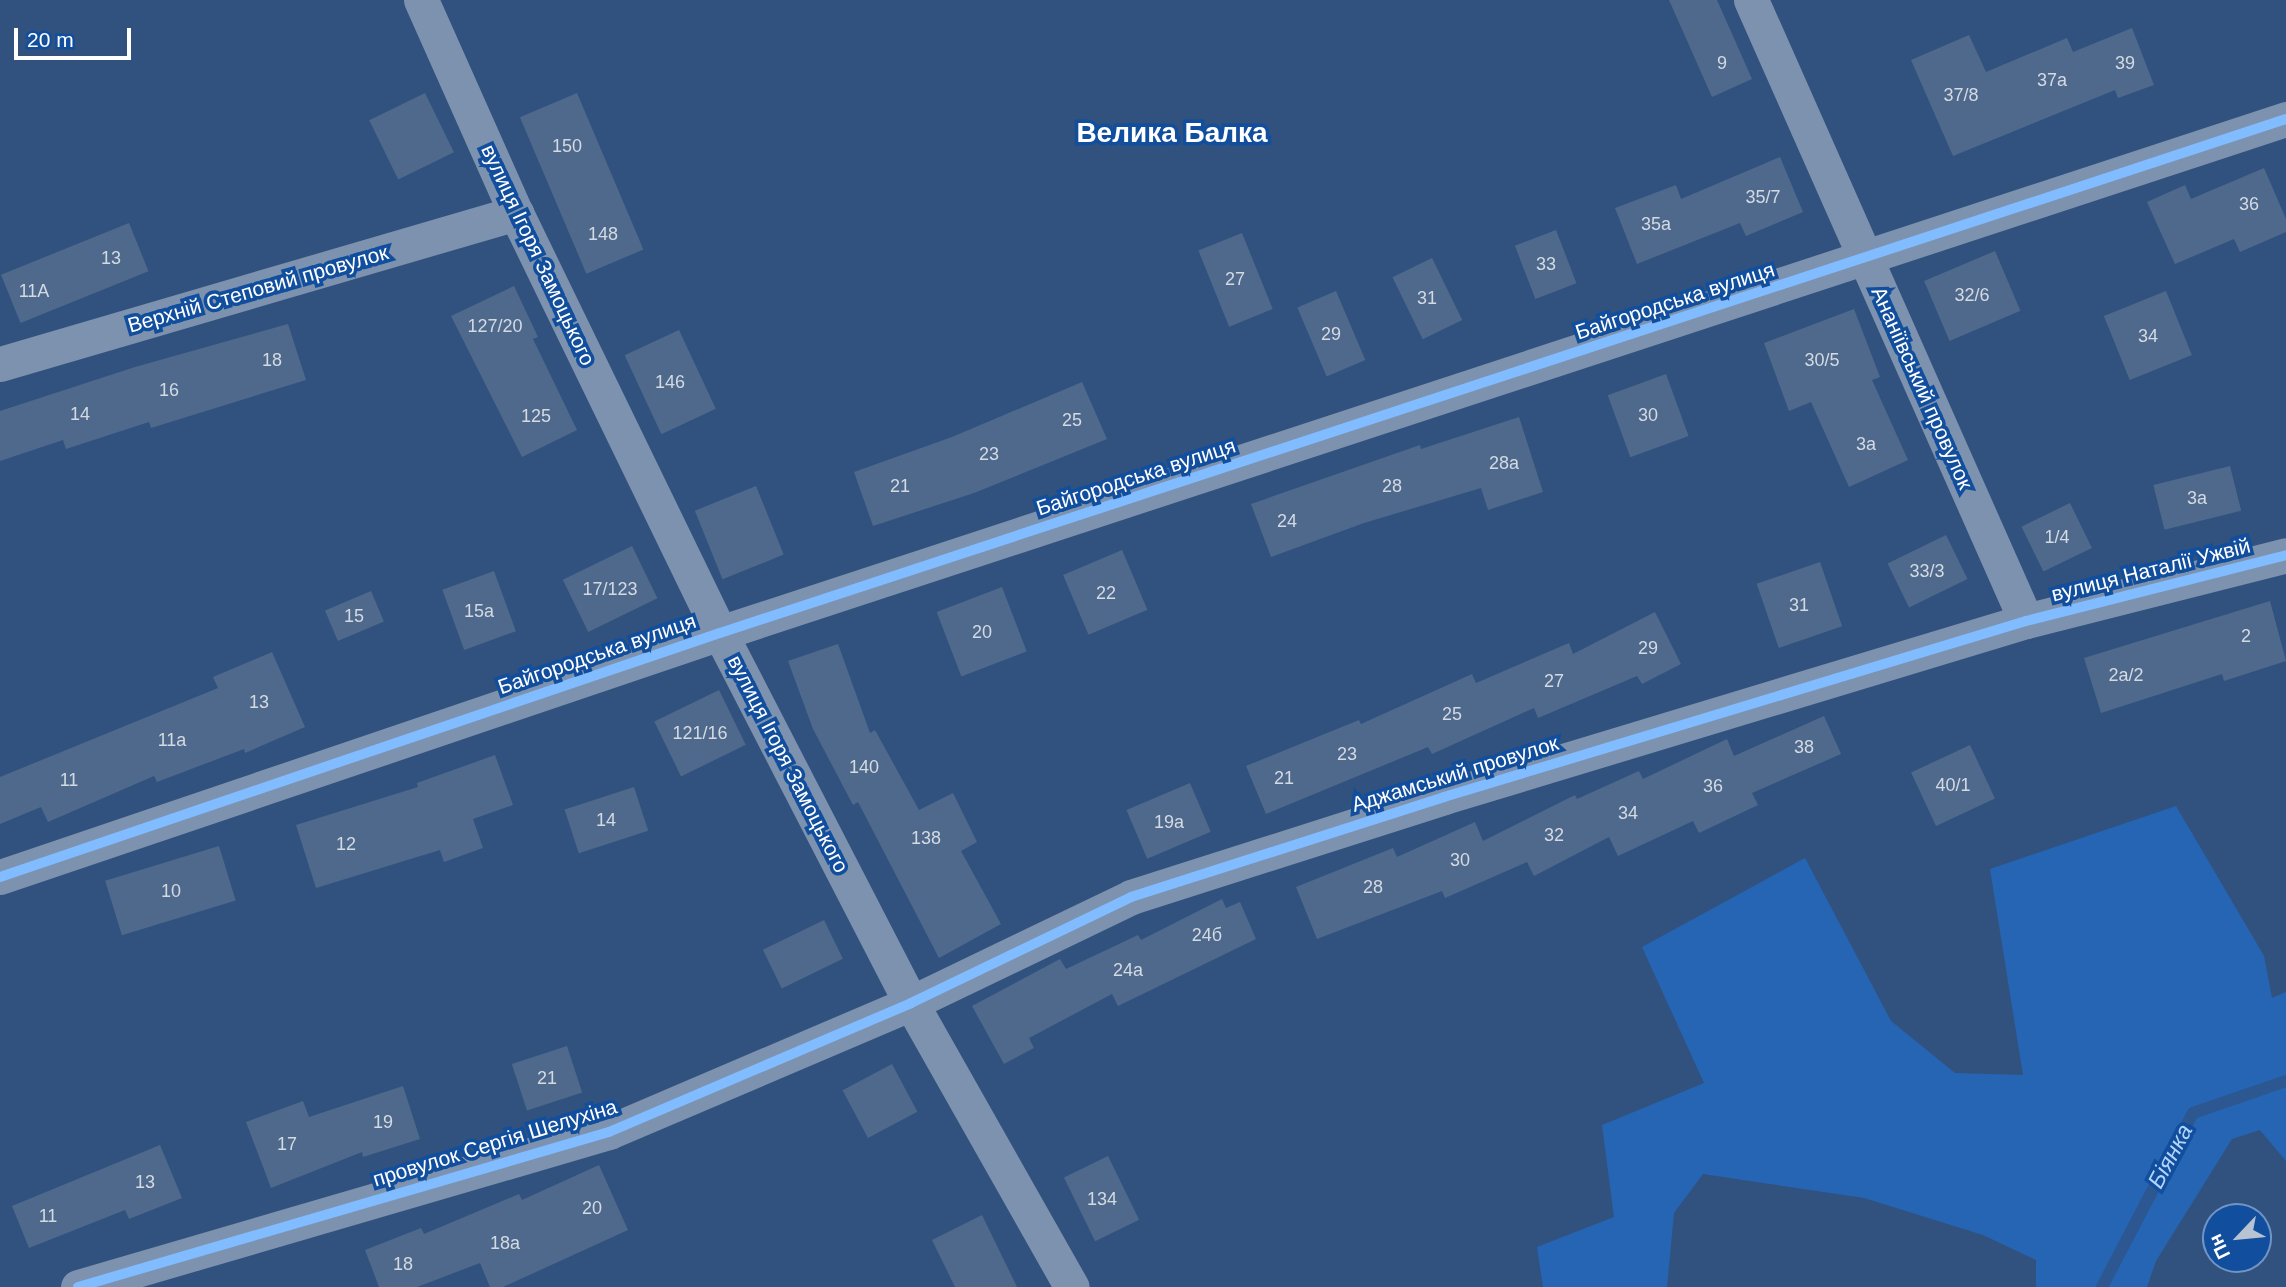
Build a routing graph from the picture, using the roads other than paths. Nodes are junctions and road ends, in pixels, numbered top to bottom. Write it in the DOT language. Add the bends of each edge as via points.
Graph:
graph roads {
  1 [pos="421,0"];
  2 [pos="1751,0"];
  3 [pos="2286,119"];
  4 [pos="516,214"];
  5 [pos="1865,260"];
  6 [pos="0,364"];
  7 [pos="2286,555"];
  8 [pos="2026,621"];
  9 [pos="720,633"];
  10 [pos="0,877"];
  11 [pos="912,1003"];
  12 [pos="78,1287"];
  13 [pos="1072,1287"];
  1 -- 4 [label="street, вулиця Ігоря Замоцького"];
  2 -- 5 [label="street, Ананіївський провулок"];
  3 -- 5 [label="street, Байгородська вулиця"];
  4 -- 6 [label="street, Верхній Степовий провулок"];
  4 -- 9 [label="street, вулиця Ігоря Замоцького"];
  5 -- 8 [label="street, Ананіївський провулок"];
  5 -- 9 [label="street, Байгородська вулиця"];
  7 -- 8 [label="street, вулиця Наталії Ужвій"];
  8 -- 11 [label="street, Аджамський провулок" via="1131,897"];
  9 -- 10 [label="street, Байгородська вулиця"];
  9 -- 11 [label="street, вулиця Ігоря Замоцького"];
  11 -- 12 [label="street, провулок Сергія Шелухіна" via="609,1132"];
  11 -- 13 [label="street, вулиця Ігоря Замоцького"];
}
